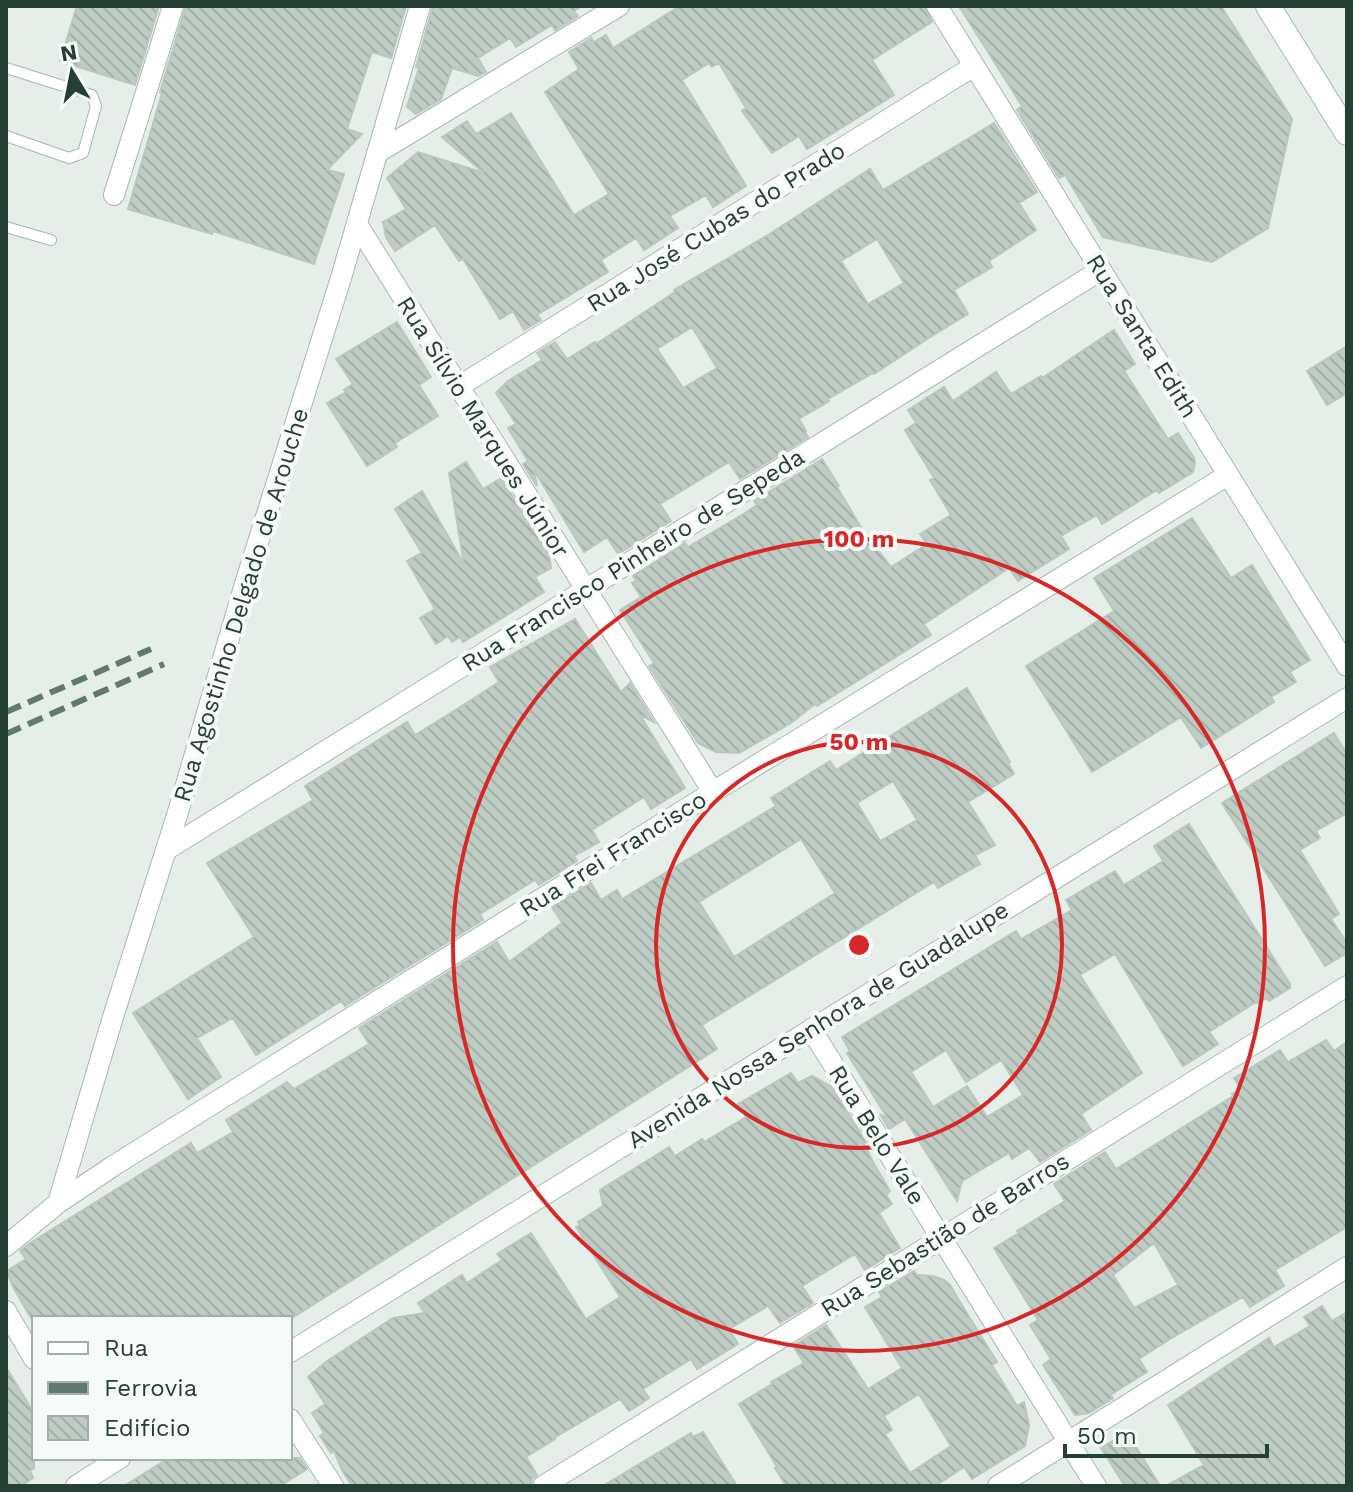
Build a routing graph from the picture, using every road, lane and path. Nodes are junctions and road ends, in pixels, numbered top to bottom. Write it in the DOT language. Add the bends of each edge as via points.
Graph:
graph roads {
  1 [pos="173,6"];
  2 [pos="420,6"];
  3 [pos="619,6"];
  4 [pos="937,6"];
  5 [pos="1268,6"];
  6 [pos="974,66"];
  7 [pos="6,68"];
  8 [pos="1347,133"];
  9 [pos="6,136"];
  10 [pos="377,153"];
  11 [pos="114,195"];
  12 [pos="357,224"];
  13 [pos="6,227"];
  14 [pos="51,240"];
  15 [pos="1101,270"];
  16 [pos="458,387"];
  17 [pos="1228,475"];
  18 [pos="585,589"];
  19 [pos="1347,666"];
  20 [pos="1347,698"];
  21 [pos="713,792"];
  22 [pos="166,850"];
  23 [pos="1347,986"];
  24 [pos="811,1029"];
  25 [pos="58,1203"];
  26 [pos="941,1237"];
  27 [pos="6,1246"];
  28 [pos="1347,1267"];
  29 [pos="6,1311"];
  30 [pos="292,1351"];
  31 [pos="32,1356"];
  32 [pos="292,1422"];
  33 [pos="1069,1442"];
  34 [pos="96,1464"];
  35 [pos="76,1486"];
  36 [pos="333,1486"];
  37 [pos="543,1486"];
  38 [pos="998,1486"];
  39 [pos="1096,1486"];
  1 -- 11 [label="street"];
  2 -- 10 [label="street, Rua Agostinho Delgado de Arouche"];
  3 -- 10 [label="street"];
  4 -- 6 [label="street, Rua Santa Edith"];
  5 -- 8 [label="main road"];
  6 -- 15 [label="street, Rua Santa Edith"];
  6 -- 16 [label="street, Rua José Cubas do Prado"];
  7 -- 9 [label="lane" via="92,95 96,106 83,153 69,158"];
  10 -- 12 [label="street, Rua Agostinho Delgado de Arouche"];
  12 -- 16 [label="street, Rua Sílvio Marques Júnior"];
  12 -- 22 [label="street, Rua Agostinho Delgado de Arouche"];
  13 -- 14 [label="lane"];
  15 -- 17 [label="street, Rua Santa Edith"];
  15 -- 18 [label="street, Rua Francisco Pinheiro de Sepeda"];
  16 -- 18 [label="street, Rua Sílvio Marques Júnior"];
  17 -- 19 [label="street, Rua Santa Edith"];
  17 -- 21 [label="street, Rua Frei Francisco"];
  18 -- 21 [label="street, Rua Sílvio Marques Júnior"];
  18 -- 22 [label="street, Rua Francisco Pinheiro de Sepeda"];
  20 -- 24 [label="street, Avenida Nossa Senhora de Guadalupe"];
  21 -- 25 [label="street, Rua Frei Francisco"];
  22 -- 25 [label="street, Rua Agostinho Delgado de Arouche"];
  23 -- 26 [label="street, Rua Sebastião de Barros"];
  24 -- 26 [label="street, Rua Belo Vale"];
  24 -- 30 [label="street, Avenida Nossa Senhora de Guadalupe"];
  25 -- 27 [label="street, Rua Frei Francisco"];
  26 -- 33 [label="street, Rua Belo Vale"];
  26 -- 37 [label="street, Rua Sebastião de Barros"];
  28 -- 33 [label="street"];
  29 -- 31 [label="street"];
  32 -- 36 [label="street"];
  33 -- 38 [label="street"];
  33 -- 39 [label="street, Rua Belo Vale"];
  34 -- 35 [label="street"];
}
